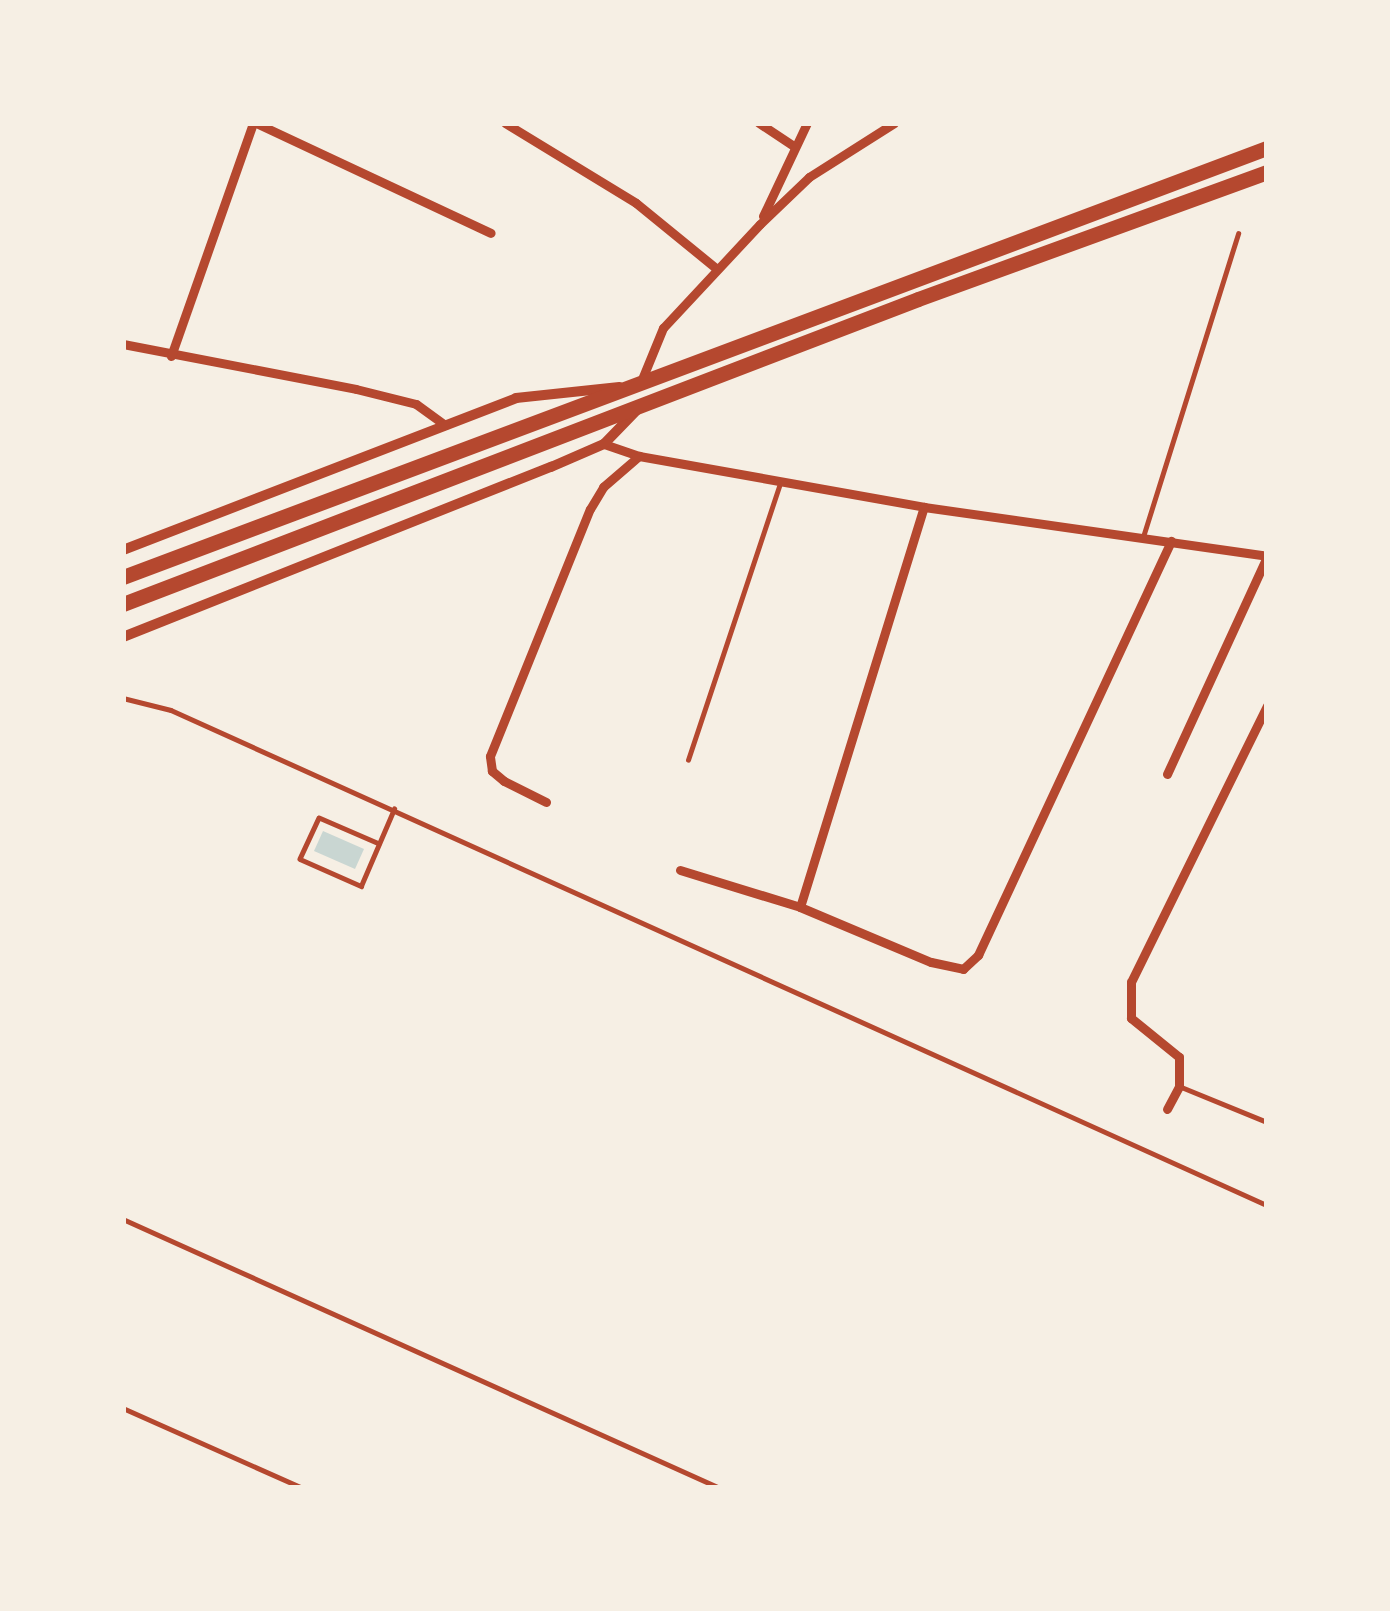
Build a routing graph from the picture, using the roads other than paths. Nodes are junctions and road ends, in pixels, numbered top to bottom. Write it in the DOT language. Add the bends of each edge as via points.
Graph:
graph roads {
  1 [pos="254,123"];
  2 [pos="505,123"];
  3 [pos="759,123"];
  4 [pos="807,123"];
  5 [pos="894,123"];
  6 [pos="796,147"];
  7 [pos="1267,148"];
  8 [pos="1267,172"];
  9 [pos="760,224"];
  10 [pos="491,233"];
  11 [pos="1238,233"];
  12 [pos="717,269"];
  13 [pos="123,344"];
  14 [pos="170,356"];
  15 [pos="640,384"];
  16 [pos="644,403"];
  17 [pos="445,425"];
  18 [pos="604,444"];
  19 [pos="638,456"];
  20 [pos="782,479"];
  21 [pos="924,507"];
  22 [pos="1143,537"];
  23 [pos="1171,541"];
  24 [pos="123,550"];
  25 [pos="1267,557"];
  26 [pos="123,577"];
  27 [pos="123,604"];
  28 [pos="123,637"];
  29 [pos="123,698"];
  30 [pos="1267,706"];
  31 [pos="688,760"];
  32 [pos="1167,774"];
  33 [pos="546,802"];
  34 [pos="394,809"];
  35 [pos="379,844"];
  36 [pos="680,870"];
  37 [pos="800,907"];
  38 [pos="1179,1086"];
  39 [pos="1167,1109"];
  40 [pos="1267,1122"];
  41 [pos="1267,1204"];
  42 [pos="123,1219"];
  43 [pos="123,1408"];
  44 [pos="303,1488"];
  45 [pos="720,1488"];
  1 -- 10 [label="street"];
  1 -- 14 [label="street"];
  2 -- 12 [label="street" via="635,203"];
  3 -- 6 [label="street"];
  4 -- 6 [label="street"];
  5 -- 9 [label="street" via="809,177"];
  6 -- 9 [label="street"];
  7 -- 15 [label="highway"];
  8 -- 16 [label="highway"];
  9 -- 12 [label="street"];
  11 -- 22 [label="lane"];
  12 -- 15 [label="street" via="663,328"];
  13 -- 14 [label="street"];
  14 -- 17 [label="street" via="356,388 416,404"];
  15 -- 17 [label="street" via="516,398"];
  15 -- 26 [label="highway"];
  16 -- 18 [label="street"];
  16 -- 27 [label="highway"];
  17 -- 24 [label="street"];
  18 -- 19 [label="street"];
  18 -- 28 [label="street"];
  19 -- 20 [label="street"];
  19 -- 33 [label="street" via="590,509 490,756 504,782"];
  20 -- 21 [label="street"];
  20 -- 31 [label="lane"];
  21 -- 22 [label="street"];
  21 -- 37 [label="street"];
  22 -- 23 [label="street"];
  23 -- 25 [label="street"];
  23 -- 37 [label="street" via="978,955 963,969 949,968"];
  25 -- 32 [label="street"];
  29 -- 34 [label="lane" via="171,710"];
  30 -- 38 [label="street" via="1131,982 1131,1018 1179,1057"];
  34 -- 35 [label="lane"];
  34 -- 41 [label="lane"];
  35 -- 35 [label="lane" via="362,886 300,859 319,818"];
  36 -- 37 [label="street"];
  38 -- 39 [label="street"];
  38 -- 40 [label="lane"];
  42 -- 45 [label="lane"];
  43 -- 44 [label="lane"];
}
